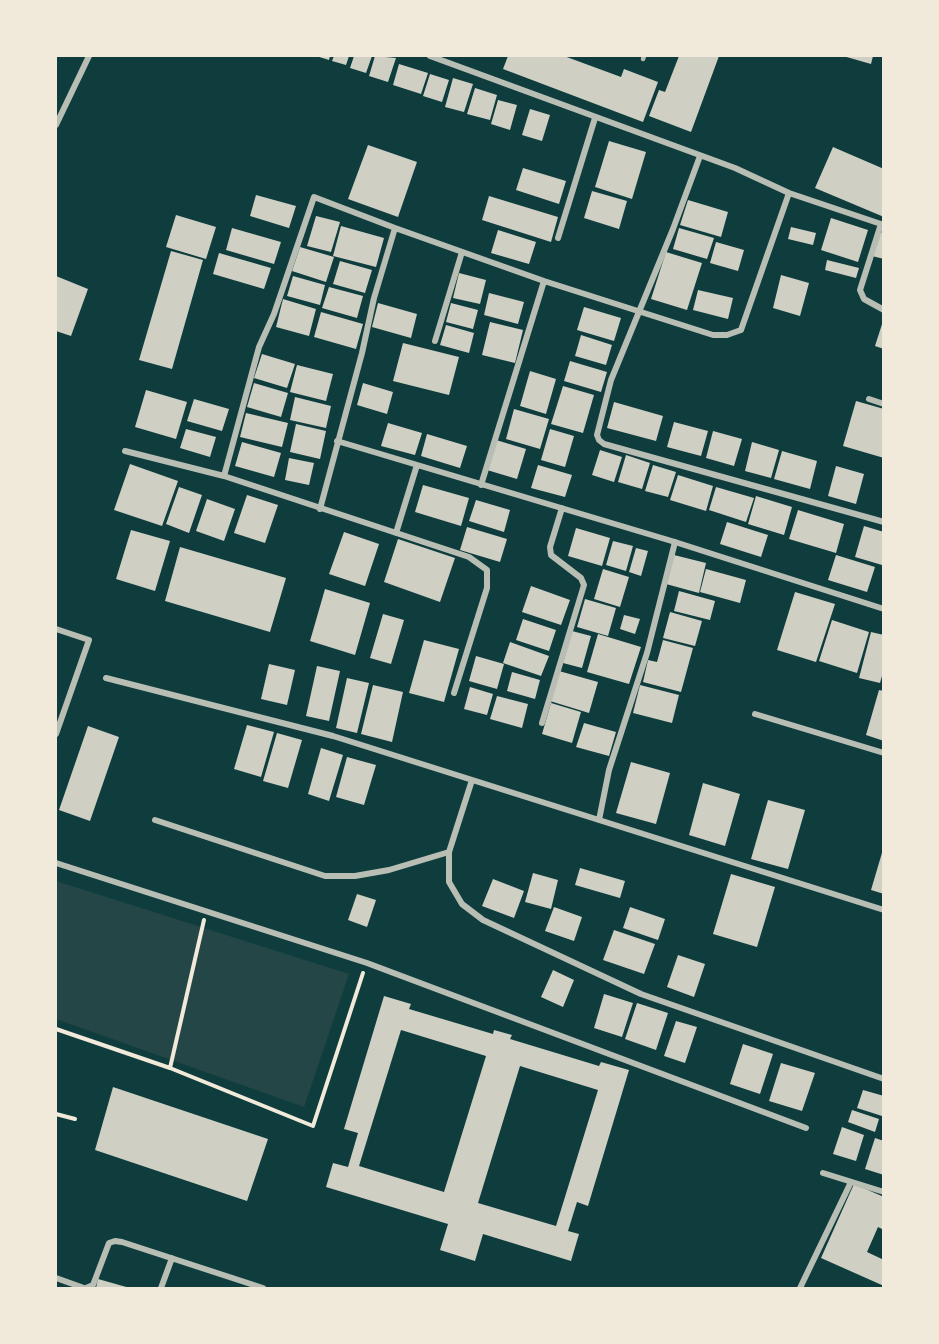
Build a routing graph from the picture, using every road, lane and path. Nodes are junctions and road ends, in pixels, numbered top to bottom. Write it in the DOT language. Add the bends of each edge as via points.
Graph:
graph roads {
  1 [pos="89,56"];
  2 [pos="430,56"];
  3 [pos="595,118"];
  4 [pos="56,125"];
  5 [pos="700,156"];
  6 [pos="789,193"];
  7 [pos="882,225"];
  8 [pos="395,228"];
  9 [pos="558,238"];
  10 [pos="462,252"];
  11 [pos="544,281"];
  12 [pos="884,310"];
  13 [pos="639,311"];
  14 [pos="435,341"];
  15 [pos="869,399"];
  16 [pos="884,404"];
  17 [pos="337,441"];
  18 [pos="124,450"];
  19 [pos="417,465"];
  20 [pos="224,477"];
  21 [pos="481,485"];
  22 [pos="562,508"];
  23 [pos="320,509"];
  24 [pos="884,522"];
  25 [pos="396,533"];
  26 [pos="675,542"];
  27 [pos="884,609"];
  28 [pos="56,629"];
  29 [pos="106,678"];
  30 [pos="454,693"];
  31 [pos="755,714"];
  32 [pos="542,723"];
  33 [pos="56,734"];
  34 [pos="884,753"];
  35 [pos="472,780"];
  36 [pos="155,820"];
  37 [pos="599,820"];
  38 [pos="449,852"];
  39 [pos="56,863"];
  40 [pos="884,910"];
  41 [pos="206,911"];
  42 [pos="367,963"];
  43 [pos="56,1029"];
  44 [pos="170,1068"];
  45 [pos="884,1079"];
  46 [pos="56,1114"];
  47 [pos="75,1119"];
  48 [pos="806,1128"];
  49 [pos="823,1173"];
  50 [pos="851,1182"];
  51 [pos="884,1192"];
  52 [pos="172,1258"];
  53 [pos="56,1278"];
  54 [pos="85,1288"];
  55 [pos="161,1288"];
  56 [pos="263,1288"];
  57 [pos="800,1288"];
  1 -- 4 [label="street"];
  2 -- 3 [label="street"];
  3 -- 5 [label="street"];
  3 -- 9 [label="street"];
  5 -- 6 [label="street"];
  5 -- 13 [label="street"];
  6 -- 7 [label="street"];
  6 -- 13 [label="street" via="741,330 713,335"];
  7 -- 12 [label="street" via="860,290 864,298"];
  8 -- 10 [label="street"];
  8 -- 17 [label="street"];
  8 -- 20 [label="street" via="314,197 259,347"];
  10 -- 11 [label="street"];
  10 -- 14 [label="street"];
  11 -- 13 [label="street"];
  11 -- 21 [label="street"];
  13 -- 24 [label="street" via="611,380 599,440"];
  15 -- 16 [label="street"];
  17 -- 19 [label="street"];
  17 -- 23 [label="street"];
  18 -- 20 [label="street"];
  19 -- 21 [label="street"];
  19 -- 25 [label="street"];
  20 -- 23 [label="street"];
  21 -- 22 [label="street"];
  22 -- 26 [label="street"];
  22 -- 32 [label="street" via="550,546 551,555 581,578 584,585"];
  23 -- 25 [label="street"];
  25 -- 30 [label="street" via="469,557 487,570 487,588"];
  26 -- 27 [label="street"];
  26 -- 37 [label="street" via="647,653 609,770"];
  28 -- 33 [label="street" via="89,640"];
  29 -- 35 [label="street" via="333,736"];
  31 -- 34 [label="street"];
  35 -- 37 [label="street"];
  35 -- 38 [label="street"];
  36 -- 38 [label="street" via="325,876 389,870"];
  37 -- 40 [label="street"];
  38 -- 45 [label="street" via="448,882 462,904 483,920 641,994"];
  39 -- 41 [label="street"];
  41 -- 42 [label="street"];
  41 -- 44 [label="path"];
  42 -- 44 [label="path" via="313,1126"];
  42 -- 48 [label="street"];
  43 -- 44 [label="path"];
  46 -- 47 [label="path"];
  49 -- 50 [label="street"];
  50 -- 51 [label="street"];
  50 -- 57 [label="street"];
  52 -- 54 [label="street" via="122,1242 109,1243 93,1285"];
  52 -- 55 [label="street"];
  52 -- 56 [label="street"];
  53 -- 54 [label="street"];
}
